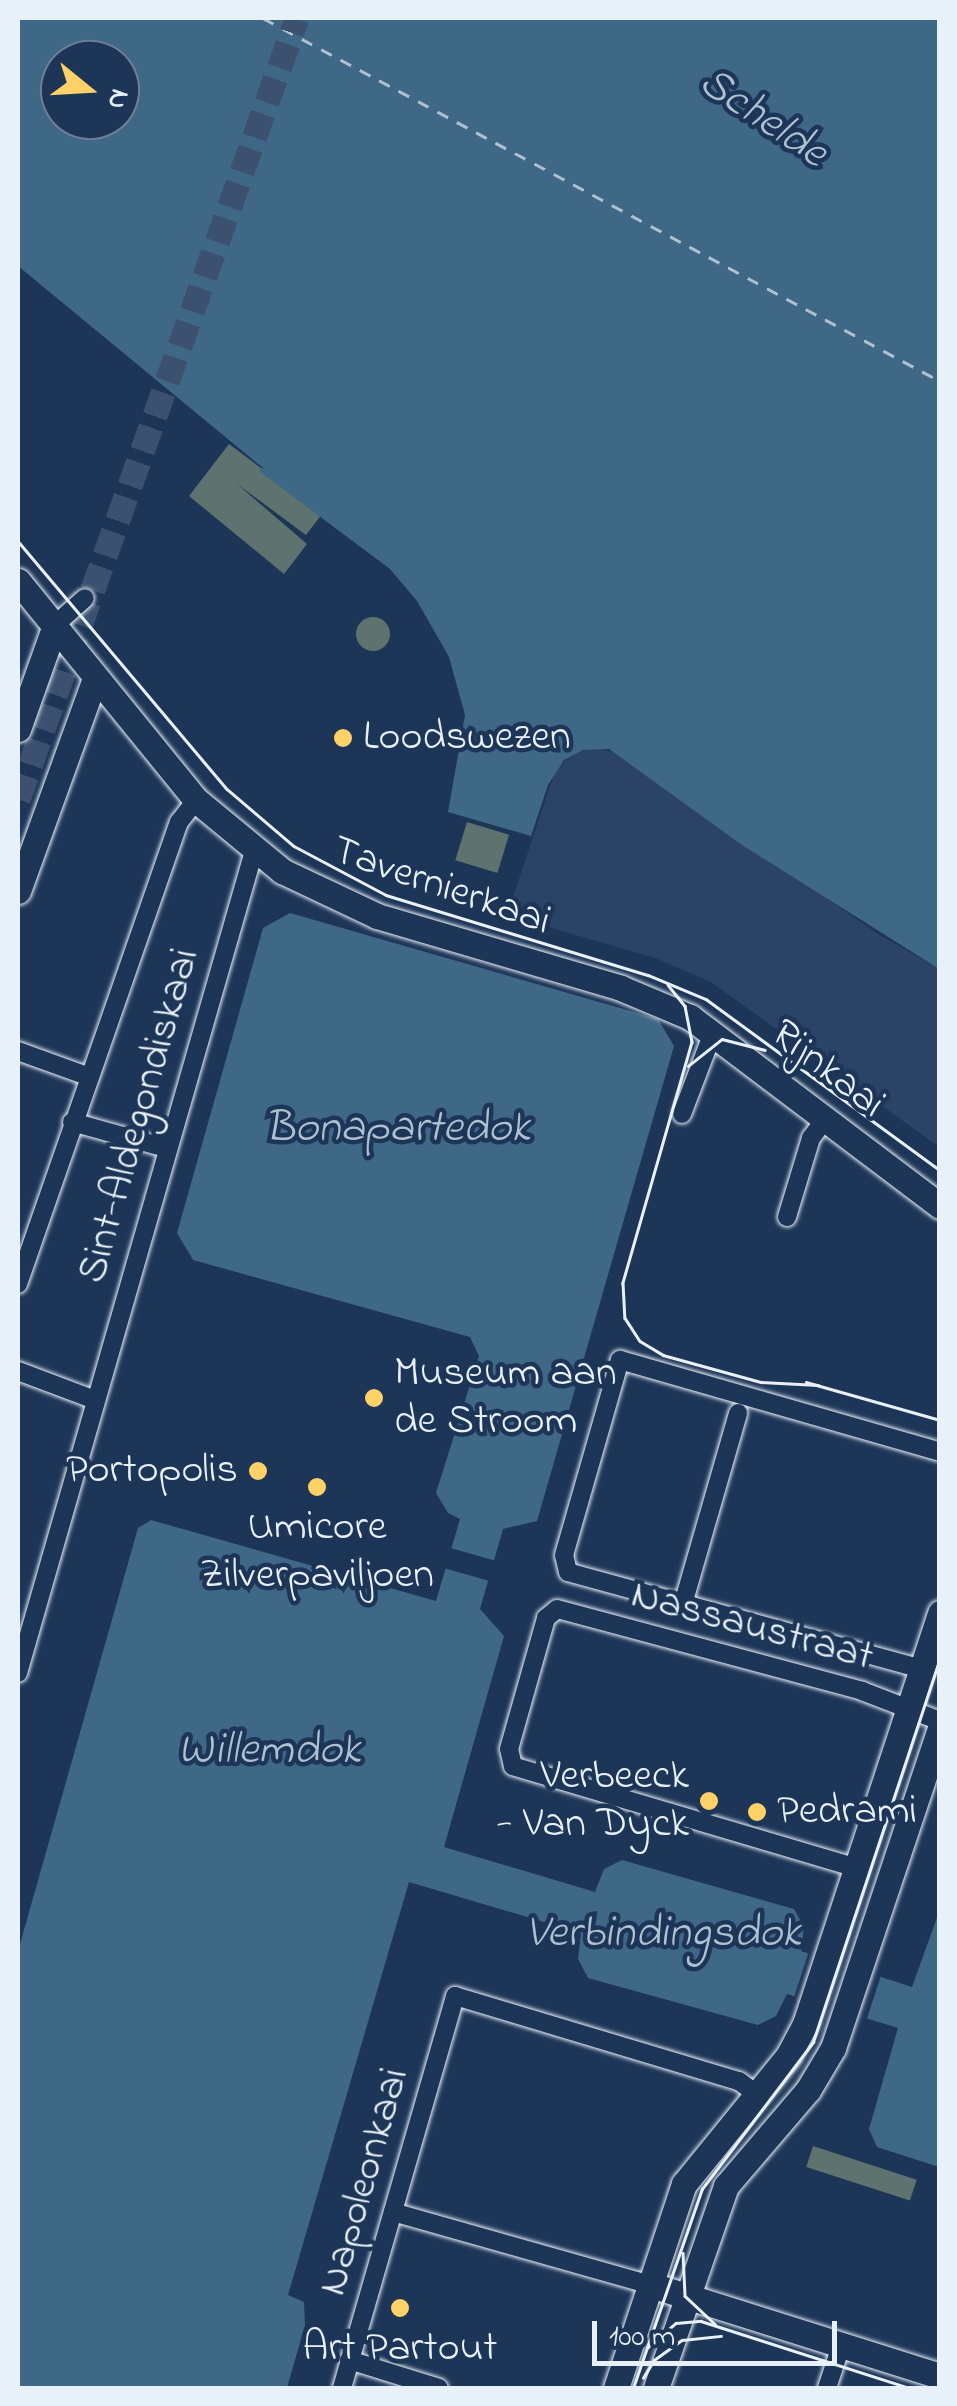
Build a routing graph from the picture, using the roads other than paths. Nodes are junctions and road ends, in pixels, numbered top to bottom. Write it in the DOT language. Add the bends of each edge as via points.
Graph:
graph roads {
  1 [pos="18,581"];
  2 [pos="85,598"];
  3 [pos="55,625"];
  4 [pos="95,678"];
  5 [pos="24,693"];
  6 [pos="18,730"];
  7 [pos="196,800"];
  8 [pos="254,852"];
  9 [pos="18,891"];
  10 [pos="713,1033"];
  11 [pos="18,1051"];
  12 [pos="88,1076"];
  13 [pos="682,1114"];
  14 [pos="826,1118"];
  15 [pos="72,1122"];
  16 [pos="166,1148"];
  17 [pos="940,1206"];
  18 [pos="787,1217"];
  19 [pos="18,1284"];
  20 [pos="18,1371"];
  21 [pos="94,1400"];
  22 [pos="738,1413"];
  23 [pos="940,1452"];
  24 [pos="683,1604"];
  25 [pos="940,1614"];
  26 [pos="935,1645"];
  27 [pos="922,1669"];
  28 [pos="18,1674"];
  29 [pos="908,1709"];
  30 [pos="940,1721"];
  31 [pos="940,1729"];
  32 [pos="856,1868"];
  33 [pos="756,2094"];
  34 [pos="392,2212"];
  35 [pos="648,2284"];
  36 [pos="685,2296"];
  37 [pos="841,2346"];
  38 [pos="349,2360"];
  39 [pos="940,2376"];
  40 [pos="342,2388"];
  41 [pos="439,2388"];
  42 [pos="616,2388"];
  43 [pos="656,2388"];
  44 [pos="827,2388"];
  1 -- 3 [label="street, Tavernierkaai"];
  2 -- 3 [label="street"];
  3 -- 4 [label="street, Tavernierkaai"];
  3 -- 5 [label="street"];
  4 -- 7 [label="street, Tavernierkaai"];
  4 -- 9 [label="street"];
  5 -- 6 [label="street"];
  7 -- 8 [label="street, Tavernierkaai"];
  7 -- 12 [label="street" via="179,822"];
  8 -- 10 [label="street, Tavernierkaai" via="354,907 621,988"];
  8 -- 16 [label="street, Sint-Aldegondiskaai"];
  10 -- 13 [label="street"];
  10 -- 14 [label="street, Rijnkaai"];
  11 -- 12 [label="street"];
  12 -- 15 [label="street"];
  14 -- 17 [label="street, Rijnkaai"];
  14 -- 18 [label="street" via="811,1138"];
  15 -- 16 [label="street"];
  15 -- 19 [label="street"];
  16 -- 21 [label="street, Sint-Aldegondiskaai"];
  20 -- 21 [label="street"];
  21 -- 28 [label="street, Sint-Aldegondiskaai"];
  22 -- 24 [label="street, Nassaustraat"];
  23 -- 24 [label="street, Nassaustraat" via="620,1360 564,1554 568,1572"];
  24 -- 27 [label="street, Nassaustraat"];
  25 -- 26 [label="street"];
  26 -- 27 [label="street"];
  27 -- 29 [label="street"];
  29 -- 30 [label="street, Nassaustraat"];
  29 -- 32 [label="street"];
  29 -- 32 [label="street, Nassaustraat" via="557,1609 546,1618 509,1749 513,1766"];
  31 -- 36 [label="street" via="846,2014 808,2090 726,2186"];
  32 -- 33 [label="street" via="798,2040"];
  33 -- 34 [label="street, Napoleonkaai" via="739,2081 455,1996"];
  33 -- 35 [label="street" via="684,2184"];
  34 -- 35 [label="street"];
  34 -- 38 [label="street, Napoleonkaai"];
  35 -- 36 [label="street"];
  35 -- 42 [label="street"];
  36 -- 37 [label="street"];
  36 -- 43 [label="street"];
  37 -- 39 [label="street"];
  37 -- 44 [label="street"];
  38 -- 40 [label="street, Napoleonkaai"];
  38 -- 41 [label="street"];
}
